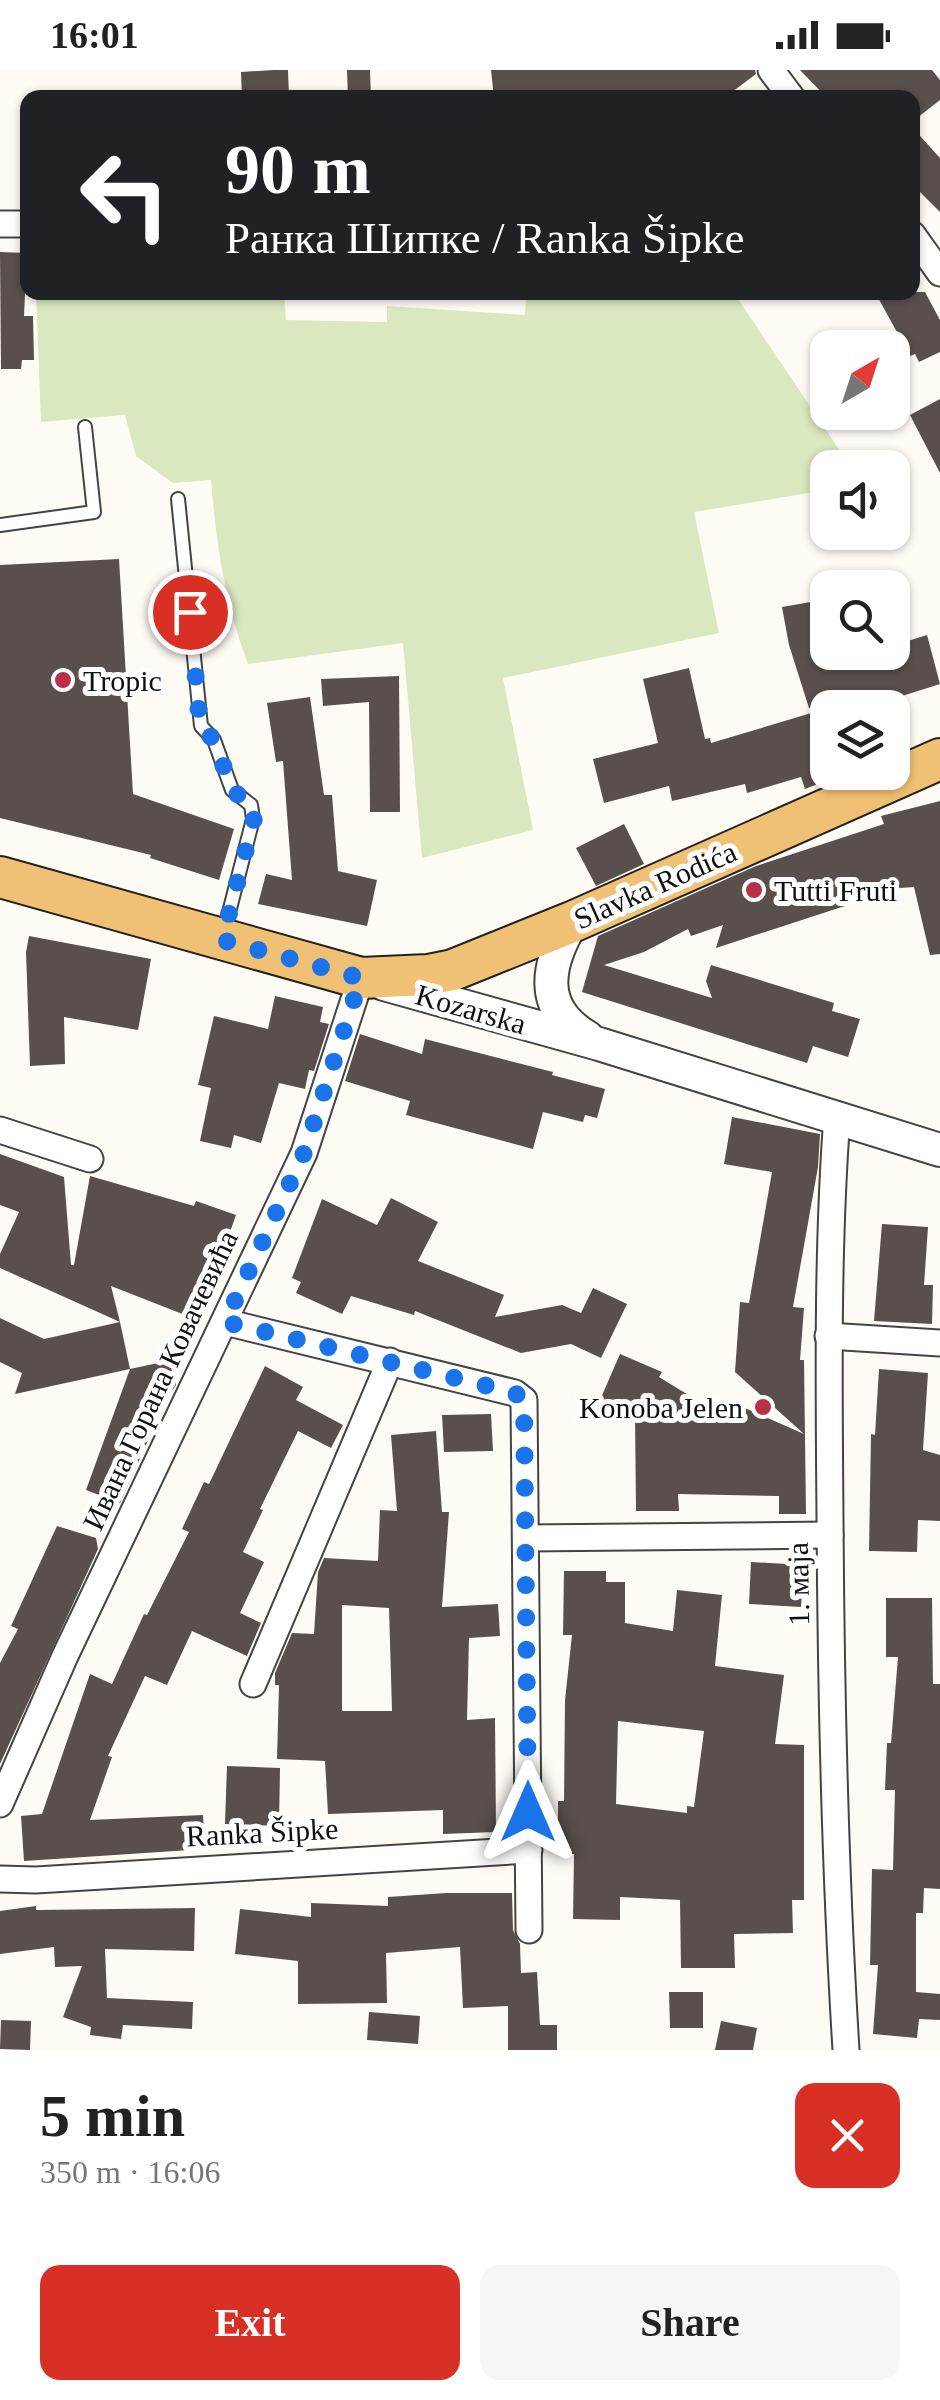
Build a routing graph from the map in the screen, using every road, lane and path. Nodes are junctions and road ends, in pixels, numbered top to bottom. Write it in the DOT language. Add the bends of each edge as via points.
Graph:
graph roads {
  1 [pos="920,245"];
  2 [pos="940,273"];
  3 [pos="86,427"];
  4 [pos="178,499"];
  5 [pos="0,525"];
  6 [pos="940,759"];
  7 [pos="0,877"];
  8 [pos="572,922"];
  9 [pos="222,940"];
  10 [pos="361,978"];
  11 [pos="599,1044"];
  12 [pos="836,1116"];
  13 [pos="0,1130"];
  14 [pos="940,1150"];
  15 [pos="90,1159"];
  16 [pos="225,1322"];
  17 [pos="828,1336"];
  18 [pos="940,1343"];
  19 [pos="390,1360"];
  20 [pos="830,1535"];
  21 [pos="526,1538"];
  22 [pos="253,1684"];
  23 [pos="0,1804"];
  24 [pos="528,1850"];
  25 [pos="0,1879"];
  26 [pos="529,1930"];
  27 [pos="846,2050"];
  1 -- 2 [label="street"];
  3 -- 5 [label="lane" via="94,512"];
  4 -- 9 [label="lane" via="200,726 214,740 232,790 251,805 254,819"];
  6 -- 8 [label="main road, Slavka Rodića"];
  7 -- 9 [label="main road, Kozarska"];
  8 -- 10 [label="main road, Slavka Rodića" via="452,970"];
  8 -- 11 [label="street" via="553,958 550,982 572,1029"];
  9 -- 10 [label="main road, Kozarska"];
  10 -- 11 [label="street, Kozarska"];
  10 -- 16 [label="street, Ивана Горана Ковачевића" via="304,1153"];
  11 -- 12 [label="street, Kozarska"];
  12 -- 14 [label="street, Kozarska"];
  12 -- 17 [label="street, 1. маја"];
  13 -- 15 [label="street"];
  16 -- 19 [label="street"];
  16 -- 23 [label="street, Ивана Горана Ковачевића"];
  17 -- 18 [label="street"];
  17 -- 20 [label="street, 1. маја"];
  19 -- 21 [label="street" via="524,1400"];
  19 -- 22 [label="street"];
  20 -- 21 [label="street"];
  20 -- 27 [label="street, 1. маја"];
  21 -- 24 [label="street"];
  24 -- 25 [label="street, Ranka Šipke"];
  24 -- 26 [label="street"];
}
